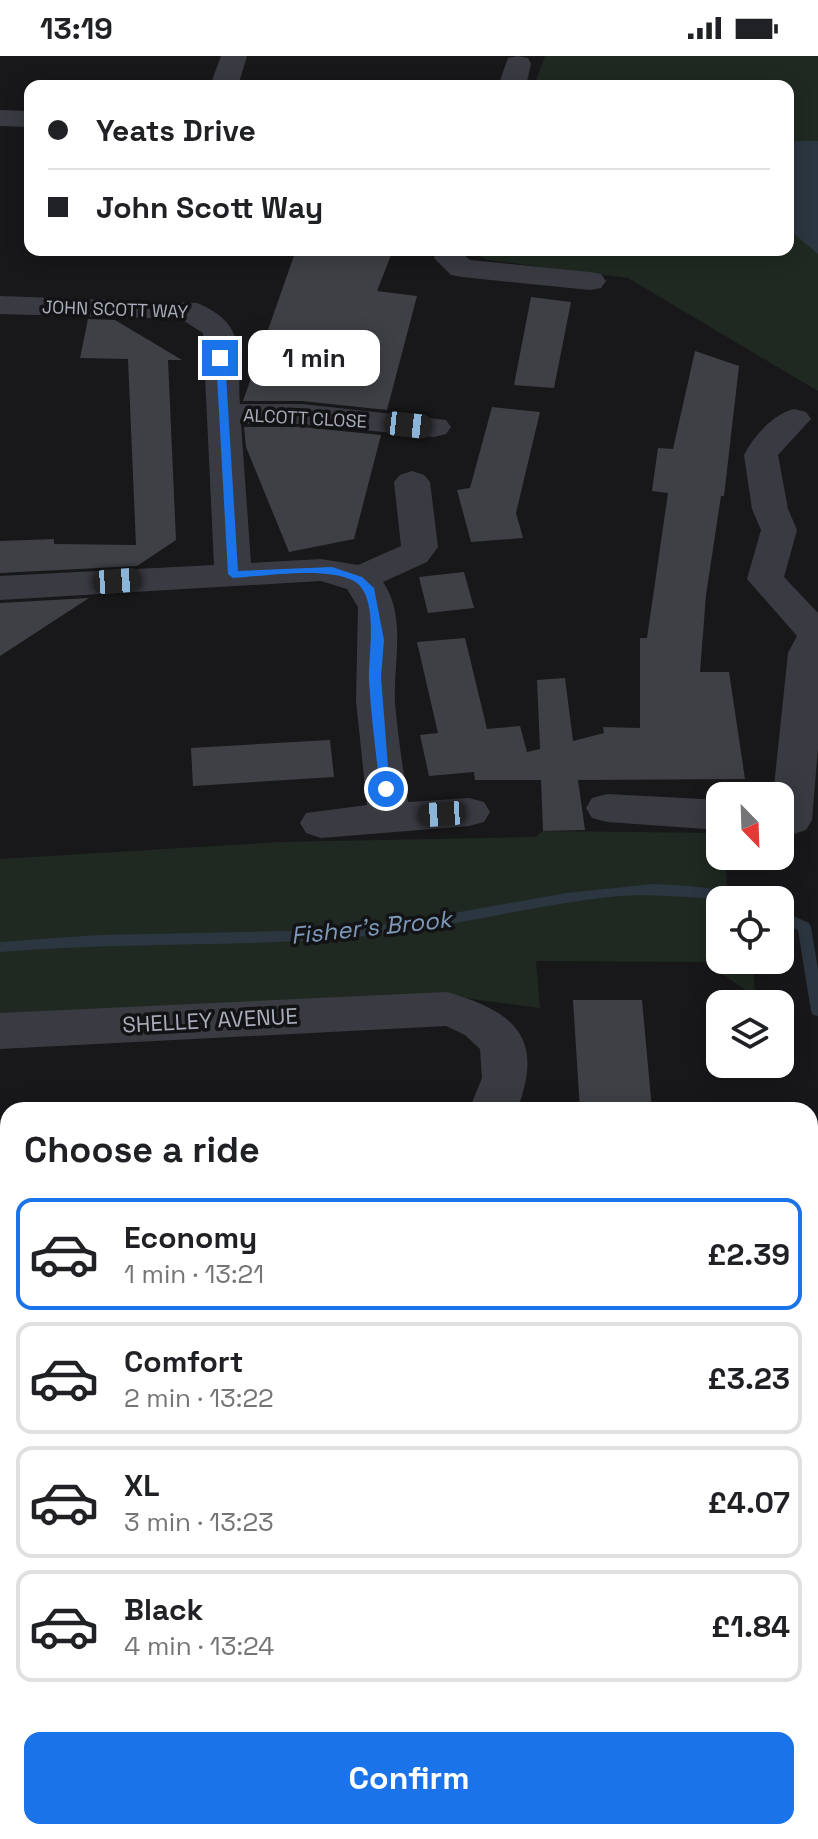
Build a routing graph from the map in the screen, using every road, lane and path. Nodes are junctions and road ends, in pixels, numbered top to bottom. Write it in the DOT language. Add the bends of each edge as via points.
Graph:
graph roads {
  1 [pos="234,56"];
  2 [pos="226,80"];
  3 [pos="0,118"];
  4 [pos="24,119"];
  5 [pos="452,256"];
  6 [pos="590,281"];
  7 [pos="0,305"];
  8 [pos="224,414"];
  9 [pos="794,419"];
  10 [pos="233,574"];
  11 [pos="359,579"];
  12 [pos="0,588"];
  13 [pos="817,633"];
  14 [pos="607,808"];
  15 [pos="469,812"];
  16 [pos="706,814"];
  17 [pos="389,817"];
  18 [pos="321,823"];
  19 [pos="796,824"];
  20 [pos="0,1031"];
  21 [pos="496,1102"];
  1 -- 2 [label="street"];
  3 -- 4 [label="street"];
  5 -- 6 [label="street" via="462,268"];
  7 -- 8 [label="street, JOHN SCOTT WAY" via="198,313 219,330"];
  8 -- 10 [label="street, JOHN SCOTT WAY"];
  8 -- 11 [label="street, ALCOTT CLOSE" via="439,412 417,475 420,547"];
  9 -- 13 [label="street" via="761,455 779,530 765,579"];
  10 -- 11 [label="street" via="332,570"];
  10 -- 12 [label="street"];
  11 -- 17 [label="street" via="375,605 375,677"];
  13 -- 19 [label="street" via="807,653"];
  14 -- 16 [label="street"];
  15 -- 17 [label="street"];
  17 -- 18 [label="street"];
  20 -- 21 [label="street, SHELLEY AVENUE" via="419,1008 470,1015 501,1040 506,1075"];
}
